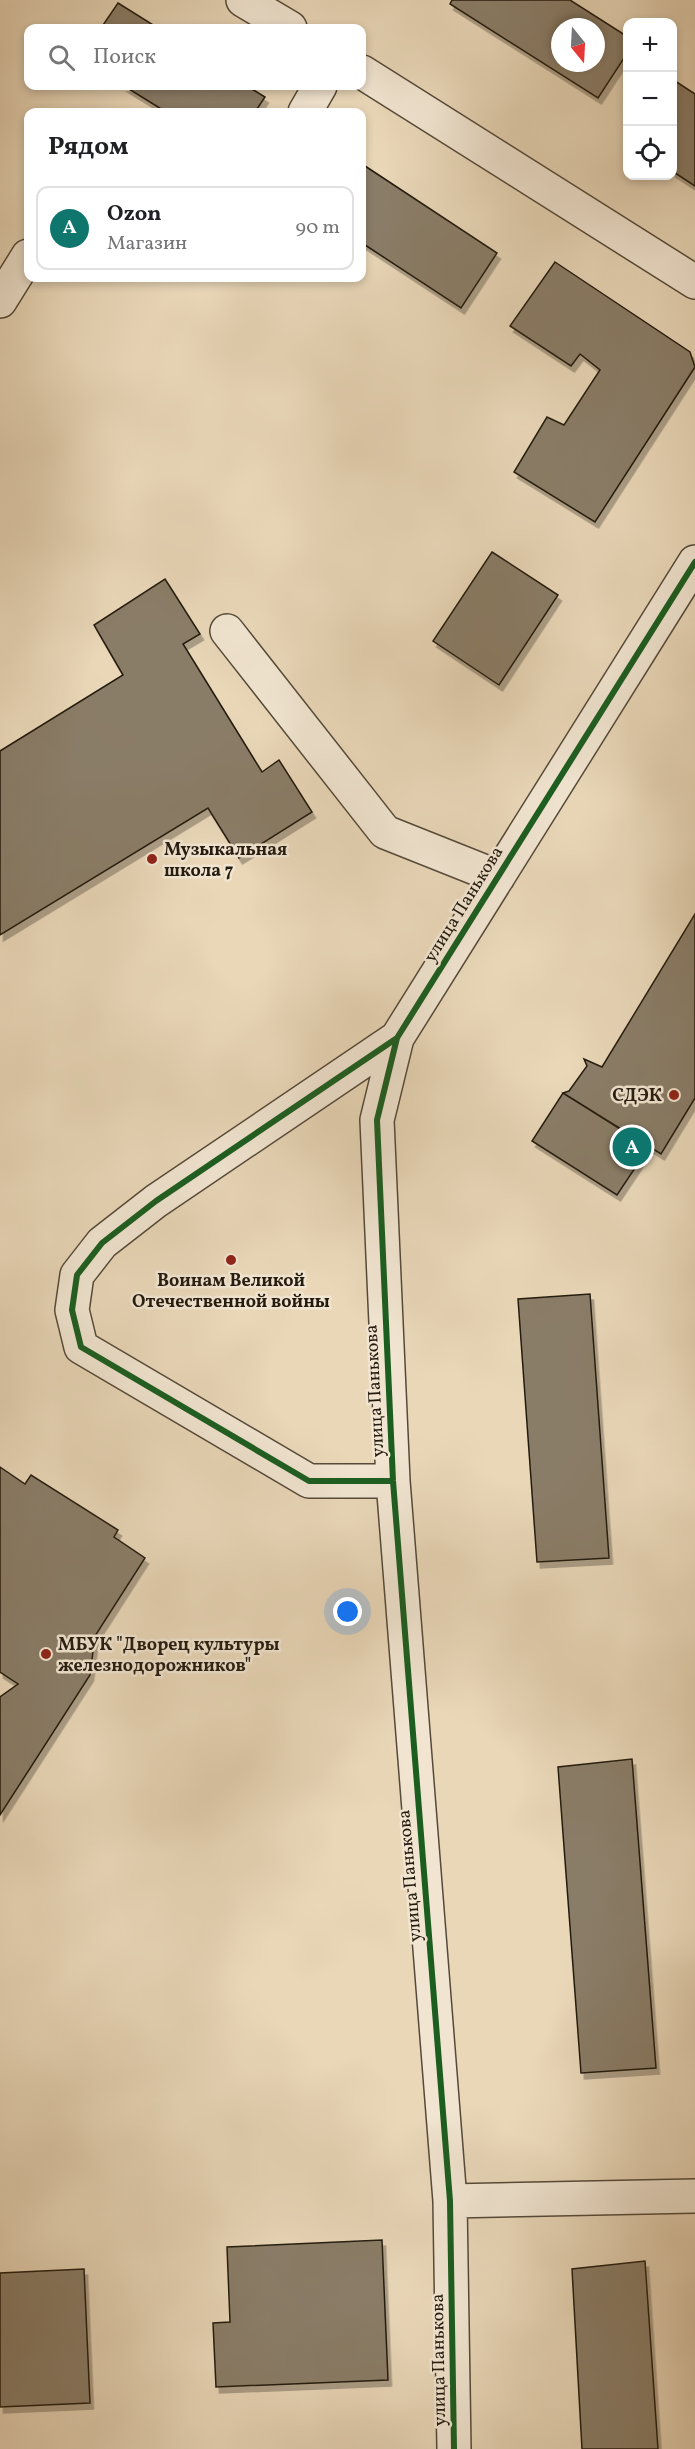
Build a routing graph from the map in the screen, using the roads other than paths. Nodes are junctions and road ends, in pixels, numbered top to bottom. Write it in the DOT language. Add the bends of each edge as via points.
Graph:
graph roads {
  1 [pos="243,0"];
  2 [pos="283,24"];
  3 [pos="366,75"];
  4 [pos="318,90"];
  5 [pos="307,108"];
  6 [pos="24,263"];
  7 [pos="695,282"];
  8 [pos="0,302"];
  9 [pos="695,562"];
  10 [pos="227,631"];
  11 [pos="498,877"];
  12 [pos="397,1038"];
  13 [pos="393,1481"];
  14 [pos="695,2196"];
  15 [pos="450,2201"];
  16 [pos="454,2449"];
  1 -- 2 [label="street"];
  3 -- 7 [label="street"];
  4 -- 5 [label="street"];
  6 -- 8 [label="street"];
  9 -- 11 [label="street, улица Панькова"];
  10 -- 11 [label="street" via="385,832"];
  11 -- 12 [label="street, улица Панькова"];
  12 -- 13 [label="street, улица Панькова" via="377,1120"];
  12 -- 13 [label="street" via="156,1201 102,1242 77,1275 72,1310 81,1347 309,1481"];
  13 -- 15 [label="street, улица Панькова"];
  14 -- 15 [label="street"];
  15 -- 16 [label="street, улица Панькова"];
}
